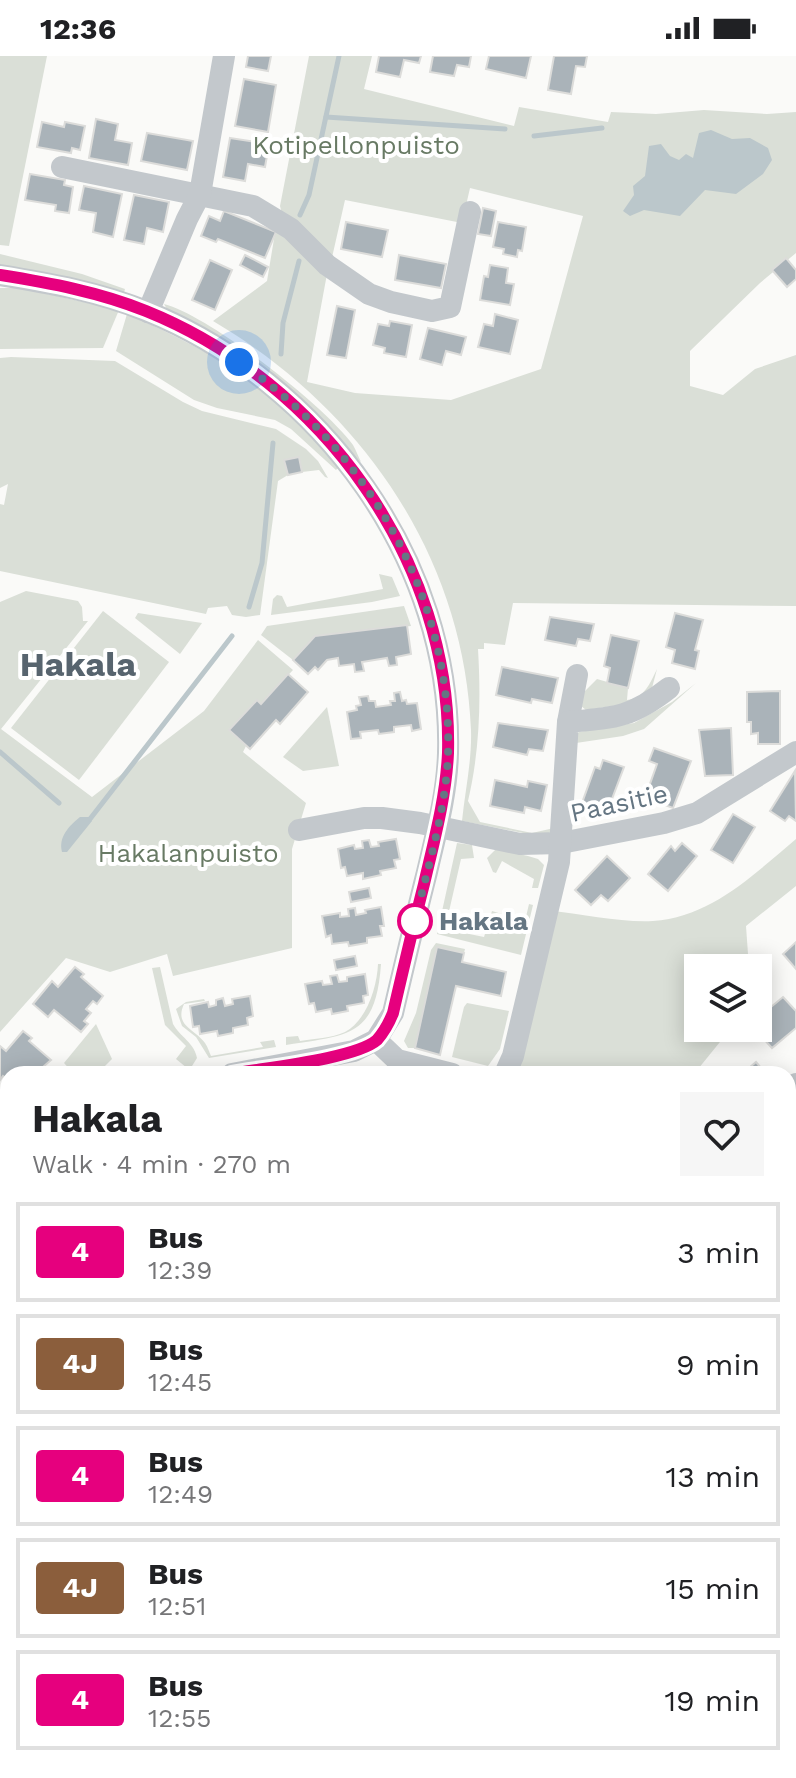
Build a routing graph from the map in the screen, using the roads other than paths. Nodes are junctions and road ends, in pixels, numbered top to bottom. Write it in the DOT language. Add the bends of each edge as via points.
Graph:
graph roads {
  1 [pos="224,56"];
  2 [pos="62,167"];
  3 [pos="200,194"];
  4 [pos="470,212"];
  5 [pos="0,275"];
  6 [pos="148,312"];
  7 [pos="577,675"];
  8 [pos="669,688"];
  9 [pos="568,722"];
  10 [pos="796,752"];
  11 [pos="437,827"];
  12 [pos="299,830"];
  13 [pos="561,843"];
  14 [pos="376,1040"];
  15 [pos="274,1066"];
  16 [pos="421,1066"];
  17 [pos="509,1066"];
  1 -- 3 [label="street"];
  2 -- 3 [label="street"];
  3 -- 4 [label="street" via="253,206 291,229 358,287 391,302 432,311 450,307"];
  3 -- 6 [label="street"];
  5 -- 6 [label="street" via="55,284"];
  6 -- 11 [label="street" via="224,352 281,395 333,446 392,528 433,627 445,688 448,756"];
  7 -- 9 [label="street"];
  8 -- 9 [label="street" via="626,715"];
  9 -- 13 [label="street"];
  10 -- 13 [label="street, Paasitie" via="688,816"];
  11 -- 12 [label="street, Paasitie" via="364,818"];
  11 -- 13 [label="street, Paasitie" via="520,844"];
  11 -- 14 [label="street" via="393,1013"];
  13 -- 17 [label="street"];
  14 -- 15 [label="street" via="354,1051"];
  14 -- 16 [label="street" via="397,1060"];
}
